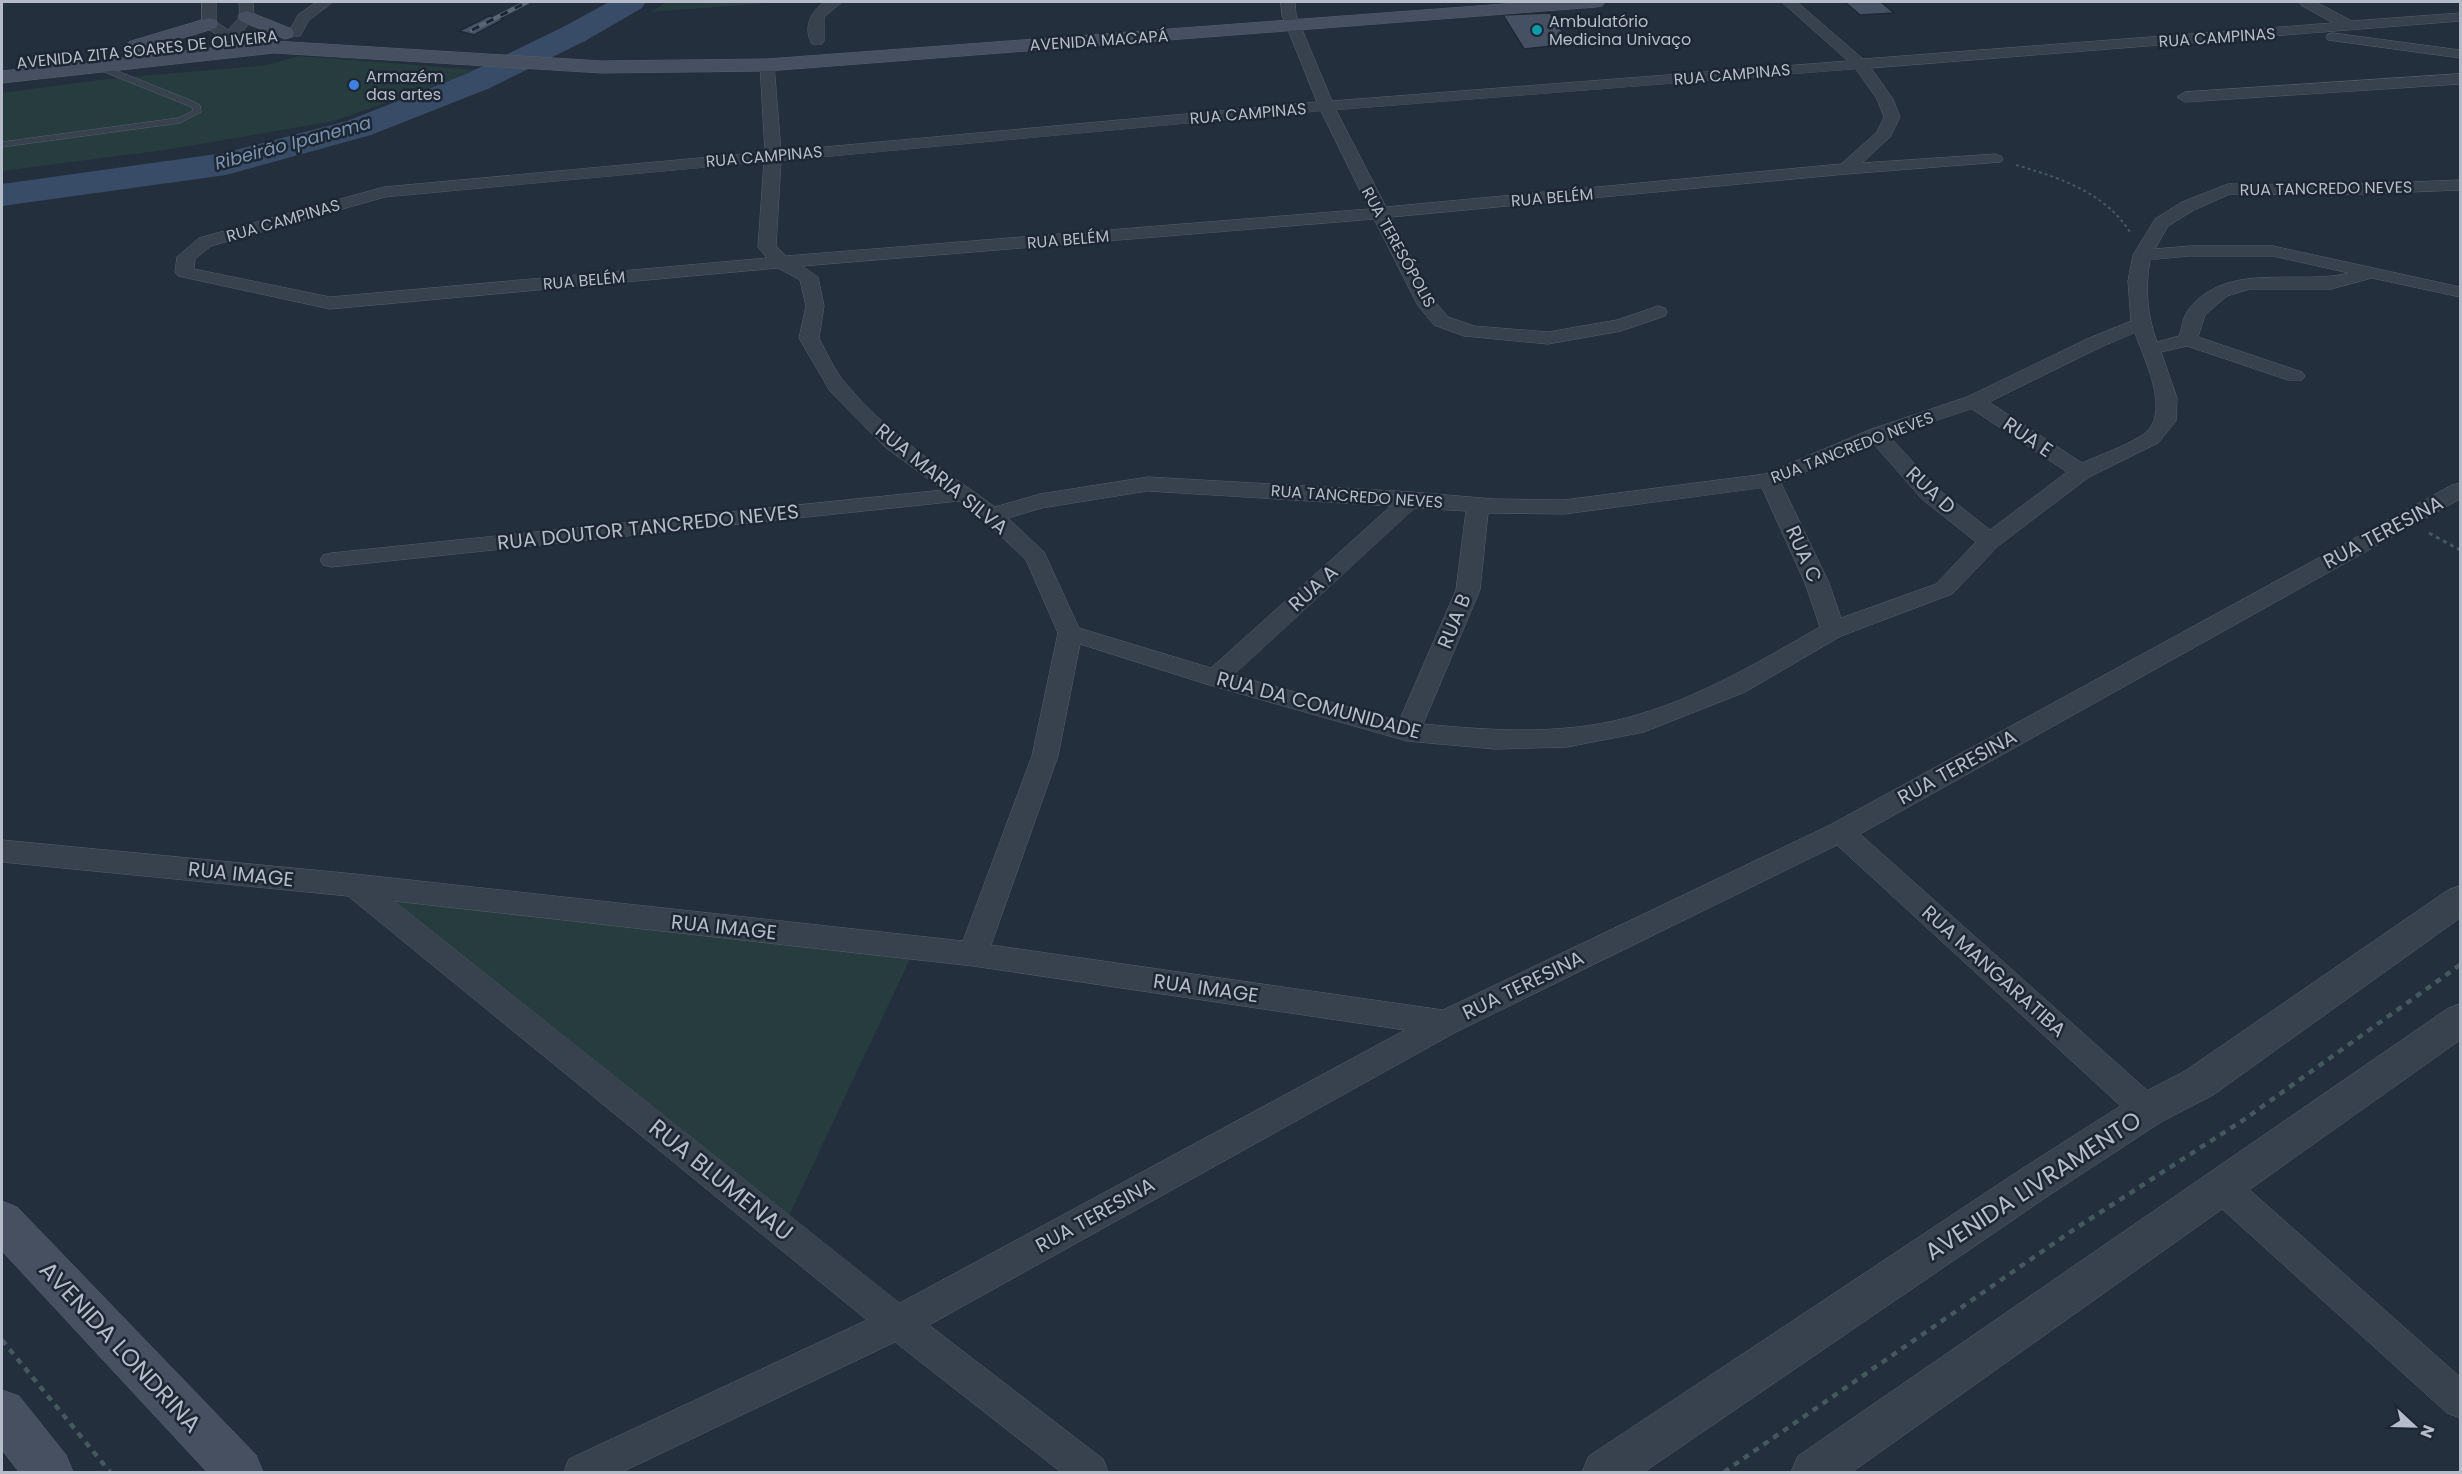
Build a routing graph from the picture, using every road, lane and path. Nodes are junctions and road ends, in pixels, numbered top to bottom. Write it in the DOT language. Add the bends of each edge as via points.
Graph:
graph roads {
  1 [pos="209,2"];
  2 [pos="326,2"];
  3 [pos="835,2"];
  4 [pos="1596,2"];
  5 [pos="1789,2"];
  6 [pos="2306,2"];
  7 [pos="1288,3"];
  8 [pos="1310,3"];
  9 [pos="1265,6"];
  10 [pos="246,9"];
  11 [pos="2460,17"];
  12 [pos="209,24"];
  13 [pos="1292,25"];
  14 [pos="2350,26"];
  15 [pos="2298,30"];
  16 [pos="230,38"];
  17 [pos="285,38"];
  18 [pos="840,39"];
  19 [pos="817,41"];
  20 [pos="793,43"];
  21 [pos="395,48"];
  22 [pos="700,49"];
  23 [pos="2407,49"];
  24 [pos="115,51"];
  25 [pos="2460,54"];
  26 [pos="164,59"];
  27 [pos="767,64"];
  28 [pos="1860,64"];
  29 [pos="2,65"];
  30 [pos="97,66"];
  31 [pos="2,77"];
  32 [pos="2460,79"];
  33 [pos="2185,97"];
  34 [pos="1326,106"];
  35 [pos="2,145"];
  36 [pos="773,155"];
  37 [pos="1995,159"];
  38 [pos="1846,169"];
  39 [pos="2460,185"];
  40 [pos="1378,213"];
  41 [pos="205,242"];
  42 [pos="2142,255"];
  43 [pos="782,262"];
  44 [pos="2375,272"];
  45 [pos="2460,292"];
  46 [pos="1658,312"];
  47 [pos="2140,324"];
  48 [pos="2188,340"];
  49 [pos="2151,350"];
  50 [pos="2295,376"];
  51 [pos="1974,401"];
  52 [pos="1876,434"];
  53 [pos="2081,472"];
  54 [pos="1769,480"];
  55 [pos="2460,490"];
  56 [pos="966,494"];
  57 [pos="1412,500"];
  58 [pos="1478,504"];
  59 [pos="992,515"];
  60 [pos="1990,542"];
  61 [pos="331,560"];
  62 [pos="1833,630"];
  63 [pos="1070,633"];
  64 [pos="1215,678"];
  65 [pos="1407,732"];
  66 [pos="1840,832"];
  67 [pos="2,851"];
  68 [pos="354,885"];
  69 [pos="2460,900"];
  70 [pos="973,954"];
  71 [pos="2460,964"];
  72 [pos="2460,1020"];
  73 [pos="1445,1023"];
  74 [pos="2148,1110"];
  75 [pos="2222,1187"];
  76 [pos="2,1221"];
  77 [pos="898,1323"];
  78 [pos="2,1340"];
  79 [pos="2460,1400"];
  80 [pos="2,1413"];
  81 [pos="49,1473"];
  82 [pos="110,1473"];
  83 [pos="239,1473"];
  84 [pos="582,1473"];
  85 [pos="1090,1473"];
  86 [pos="1605,1473"];
  87 [pos="1724,1473"];
  88 [pos="1814,1473"];
  1 -- 12 [label="street"];
  2 -- 17 [label="street" via="303,18"];
  3 -- 19 [label="street" via="822,8 815,19"];
  4 -- 13 [label="main road, AVENIDA MACAPÁ"];
  5 -- 28 [label="street"];
  6 -- 14 [label="street"];
  7 -- 8 [label="main road"];
  7 -- 9 [label="main road"];
  7 -- 13 [label="street, RUA TERESÓPOLIS"];
  10 -- 16 [label="street"];
  10 -- 17 [label="main road"];
  11 -- 14 [label="street, RUA CAMPINAS"];
  12 -- 16 [label="street"];
  12 -- 24 [label="main road"];
  13 -- 27 [label="main road, AVENIDA MACAPÁ"];
  13 -- 34 [label="street, RUA TERESÓPOLIS"];
  14 -- 15 [label="street, RUA CAMPINAS"];
  14 -- 23 [label="street" via="2372,39"];
  15 -- 23 [label="street, RUA CAMPINAS"];
  15 -- 28 [label="street, RUA CAMPINAS"];
  16 -- 17 [label="main road"];
  16 -- 24 [label="main road, AVENIDA ZITA SOARES DE OLIVEIRA"];
  16 -- 26 [label="main road"];
  17 -- 21 [label="main road, AVENIDA ZITA SOARES DE OLIVEIRA"];
  17 -- 26 [label="main road, AVENIDA ZITA SOARES DE OLIVEIRA"];
  18 -- 19 [label="main road"];
  19 -- 20 [label="main road"];
  21 -- 22 [label="main road"];
  21 -- 27 [label="main road, AVENIDA MACAPÁ" via="602,67"];
  23 -- 25 [label="street"];
  24 -- 29 [label="main road, AVENIDA ZITA SOARES DE OLIVEIRA"];
  26 -- 30 [label="main road, AVENIDA ZITA SOARES DE OLIVEIRA"];
  27 -- 36 [label="street"];
  28 -- 34 [label="street, RUA CAMPINAS"];
  28 -- 38 [label="street" via="1886,97 1892,117 1884,134"];
  30 -- 31 [label="main road, AVENIDA ZITA SOARES DE OLIVEIRA"];
  30 -- 35 [label="lane" via="187,102 197,107 197,112 180,120"];
  32 -- 33 [label="street"];
  34 -- 36 [label="street, RUA CAMPINAS"];
  34 -- 40 [label="street, RUA TERESÓPOLIS"];
  36 -- 41 [label="street, RUA CAMPINAS" via="384,192"];
  36 -- 43 [label="street" via="767,247"];
  37 -- 38 [label="street, RUA BELÉM"];
  37 -- 42 [label="path" via="2085,191 2122,217"];
  38 -- 40 [label="street, RUA BELÉM"];
  39 -- 42 [label="street, RUA TANCREDO NEVES" via="2228,189 2162,223"];
  40 -- 43 [label="street, RUA BELÉM"];
  40 -- 46 [label="street, RUA TERESÓPOLIS" via="1424,300 1441,321 1471,332 1548,338 1621,325"];
  41 -- 43 [label="street, RUA BELÉM" via="186,257 184,272 330,303"];
  42 -- 44 [label="street" via="2273,251"];
  42 -- 47 [label="street, RUA TANCREDO NEVES" via="2137,281"];
  43 -- 56 [label="street, RUA MARIA SILVA" via="809,278 815,306 809,338 837,387 892,443"];
  44 -- 45 [label="street"];
  44 -- 48 [label="street" via="2331,283 2249,283 2220,292 2196,313"];
  47 -- 49 [label="street, RUA DA COMUNIDADE"];
  47 -- 51 [label="street, RUA TANCREDO NEVES"];
  48 -- 49 [label="street"];
  48 -- 50 [label="street"];
  49 -- 53 [label="street, RUA DA COMUNIDADE" via="2167,398 2166,421 2151,439"];
  51 -- 52 [label="street, RUA TANCREDO NEVES"];
  51 -- 53 [label="street, RUA E"];
  52 -- 54 [label="street, RUA TANCREDO NEVES"];
  52 -- 60 [label="street, RUA D" via="1930,494"];
  53 -- 60 [label="street, RUA DA COMUNIDADE"];
  54 -- 58 [label="street, RUA TANCREDO NEVES" via="1564,507"];
  54 -- 62 [label="street, RUA C" via="1817,583"];
  55 -- 66 [label="street, RUA TERESINA"];
  56 -- 59 [label="street, RUA MARIA SILVA"];
  56 -- 61 [label="street, RUA DOUTOR TANCREDO NEVES"];
  57 -- 58 [label="street, RUA TANCREDO NEVES"];
  57 -- 59 [label="street, RUA TANCREDO NEVES" via="1148,484 1040,501"];
  57 -- 64 [label="street, RUA A"];
  58 -- 65 [label="street, RUA B" via="1468,590"];
  59 -- 63 [label="street, RUA MARIA SILVA" via="1036,557"];
  60 -- 62 [label="street, RUA DA COMUNIDADE" via="1944,589"];
  62 -- 65 [label="street, RUA DA COMUNIDADE" via="1736,686 1644,723 1567,738 1496,740"];
  63 -- 64 [label="street, RUA DA COMUNIDADE"];
  63 -- 70 [label="street" via="1045,756"];
  64 -- 65 [label="street, RUA DA COMUNIDADE"];
  66 -- 73 [label="street, RUA TERESINA"];
  66 -- 74 [label="street, RUA MANGARATIBA"];
  67 -- 68 [label="street, RUA IMAGE"];
  68 -- 70 [label="street, RUA IMAGE"];
  68 -- 77 [label="street, RUA BLUMENAU"];
  69 -- 74 [label="street, AVENIDA LIVRAMENTO" via="2199,1083"];
  70 -- 73 [label="street, RUA IMAGE"];
  71 -- 87 [label="path" via="2242,1121 2076,1228"];
  72 -- 75 [label="street"];
  73 -- 77 [label="street, RUA TERESINA"];
  74 -- 86 [label="street, AVENIDA LIVRAMENTO"];
  75 -- 79 [label="street"];
  75 -- 88 [label="street"];
  76 -- 83 [label="main road, AVENIDA LONDRINA"];
  77 -- 84 [label="street, RUA TERESINA"];
  77 -- 85 [label="street, RUA BLUMENAU"];
  78 -- 82 [label="path"];
  80 -- 81 [label="main road"];
}
